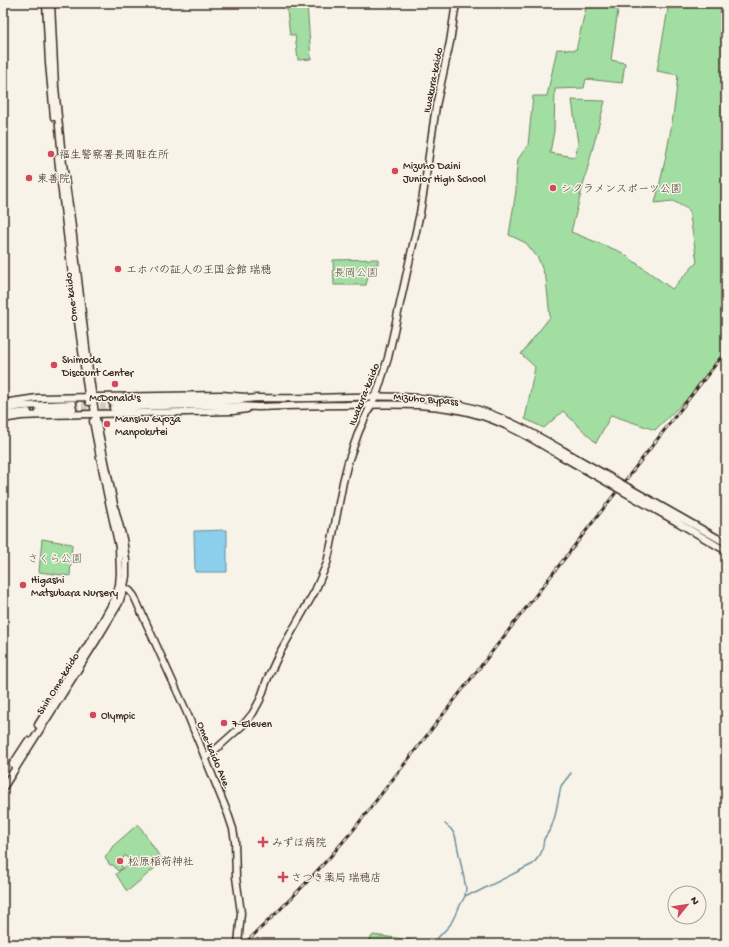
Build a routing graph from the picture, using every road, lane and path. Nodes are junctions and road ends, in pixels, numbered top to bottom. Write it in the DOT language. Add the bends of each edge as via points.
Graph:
graph roads {
  1 [pos="46,3"];
  2 [pos="51,3"];
  3 [pos="456,3"];
  4 [pos="91,397"];
  5 [pos="375,397"];
  6 [pos="257,398"];
  7 [pos="3,403"];
  8 [pos="372,404"];
  9 [pos="258,407"];
  10 [pos="3,409"];
  11 [pos="94,414"];
  12 [pos="3,415"];
  13 [pos="3,419"];
  14 [pos="563,453"];
  15 [pos="679,520"];
  16 [pos="726,543"];
  17 [pos="726,551"];
  18 [pos="122,586"];
  19 [pos="206,758"];
  20 [pos="3,781"];
  21 [pos="3,788"];
  22 [pos="238,944"];
  1 -- 4 [label="main road, Ome-kaido" via="49,69 58,157 74,292"];
  2 -- 4 [label="main road, Ome-kaido" via="61,150"];
  3 -- 5 [label="main road, Iwakura-kaido" via="420,213 386,365"];
  4 -- 6 [label="main road" via="222,395"];
  4 -- 7 [label="main road" via="37,398"];
  4 -- 11 [label="main road, Ome-kaido"];
  5 -- 6 [label="main road, Mizuho Bypass"];
  5 -- 8 [label="main road, Iwakura-kaido"];
  5 -- 14 [label="main road, Mizuho Bypass" via="429,398 464,405 509,421"];
  6 -- 9 [label="main road, Mizuho Bypass" via="112,405"];
  8 -- 9 [label="main road, Mizuho Bypass"];
  8 -- 14 [label="main road, Mizuho Bypass" via="422,405 455,409 494,421"];
  8 -- 19 [label="main road, Iwakura-kaido" via="346,468 330,550 315,591 279,654 253,713"];
  9 -- 11 [label="main road" via="233,411"];
  10 -- 12 [label="main road" via="24,406 73,406"];
  11 -- 13 [label="main road" via="30,415"];
  11 -- 18 [label="main road, Ome-kaido" via="126,560 126,576"];
  14 -- 15 [label="main road, Mizuho Bypass, bridge"];
  15 -- 16 [label="main road, Mizuho Bypass"];
  15 -- 17 [label="main road, Mizuho Bypass"];
  18 -- 19 [label="main road, Ome-kaido Ave." via="130,590 134,596"];
  18 -- 20 [label="main road, Shin Ome-kaido"];
  18 -- 21 [label="main road, Shin Ome-kaido" via="119,603"];
  19 -- 22 [label="main road, Ome-kaido Ave." via="235,836 240,910"];
}
